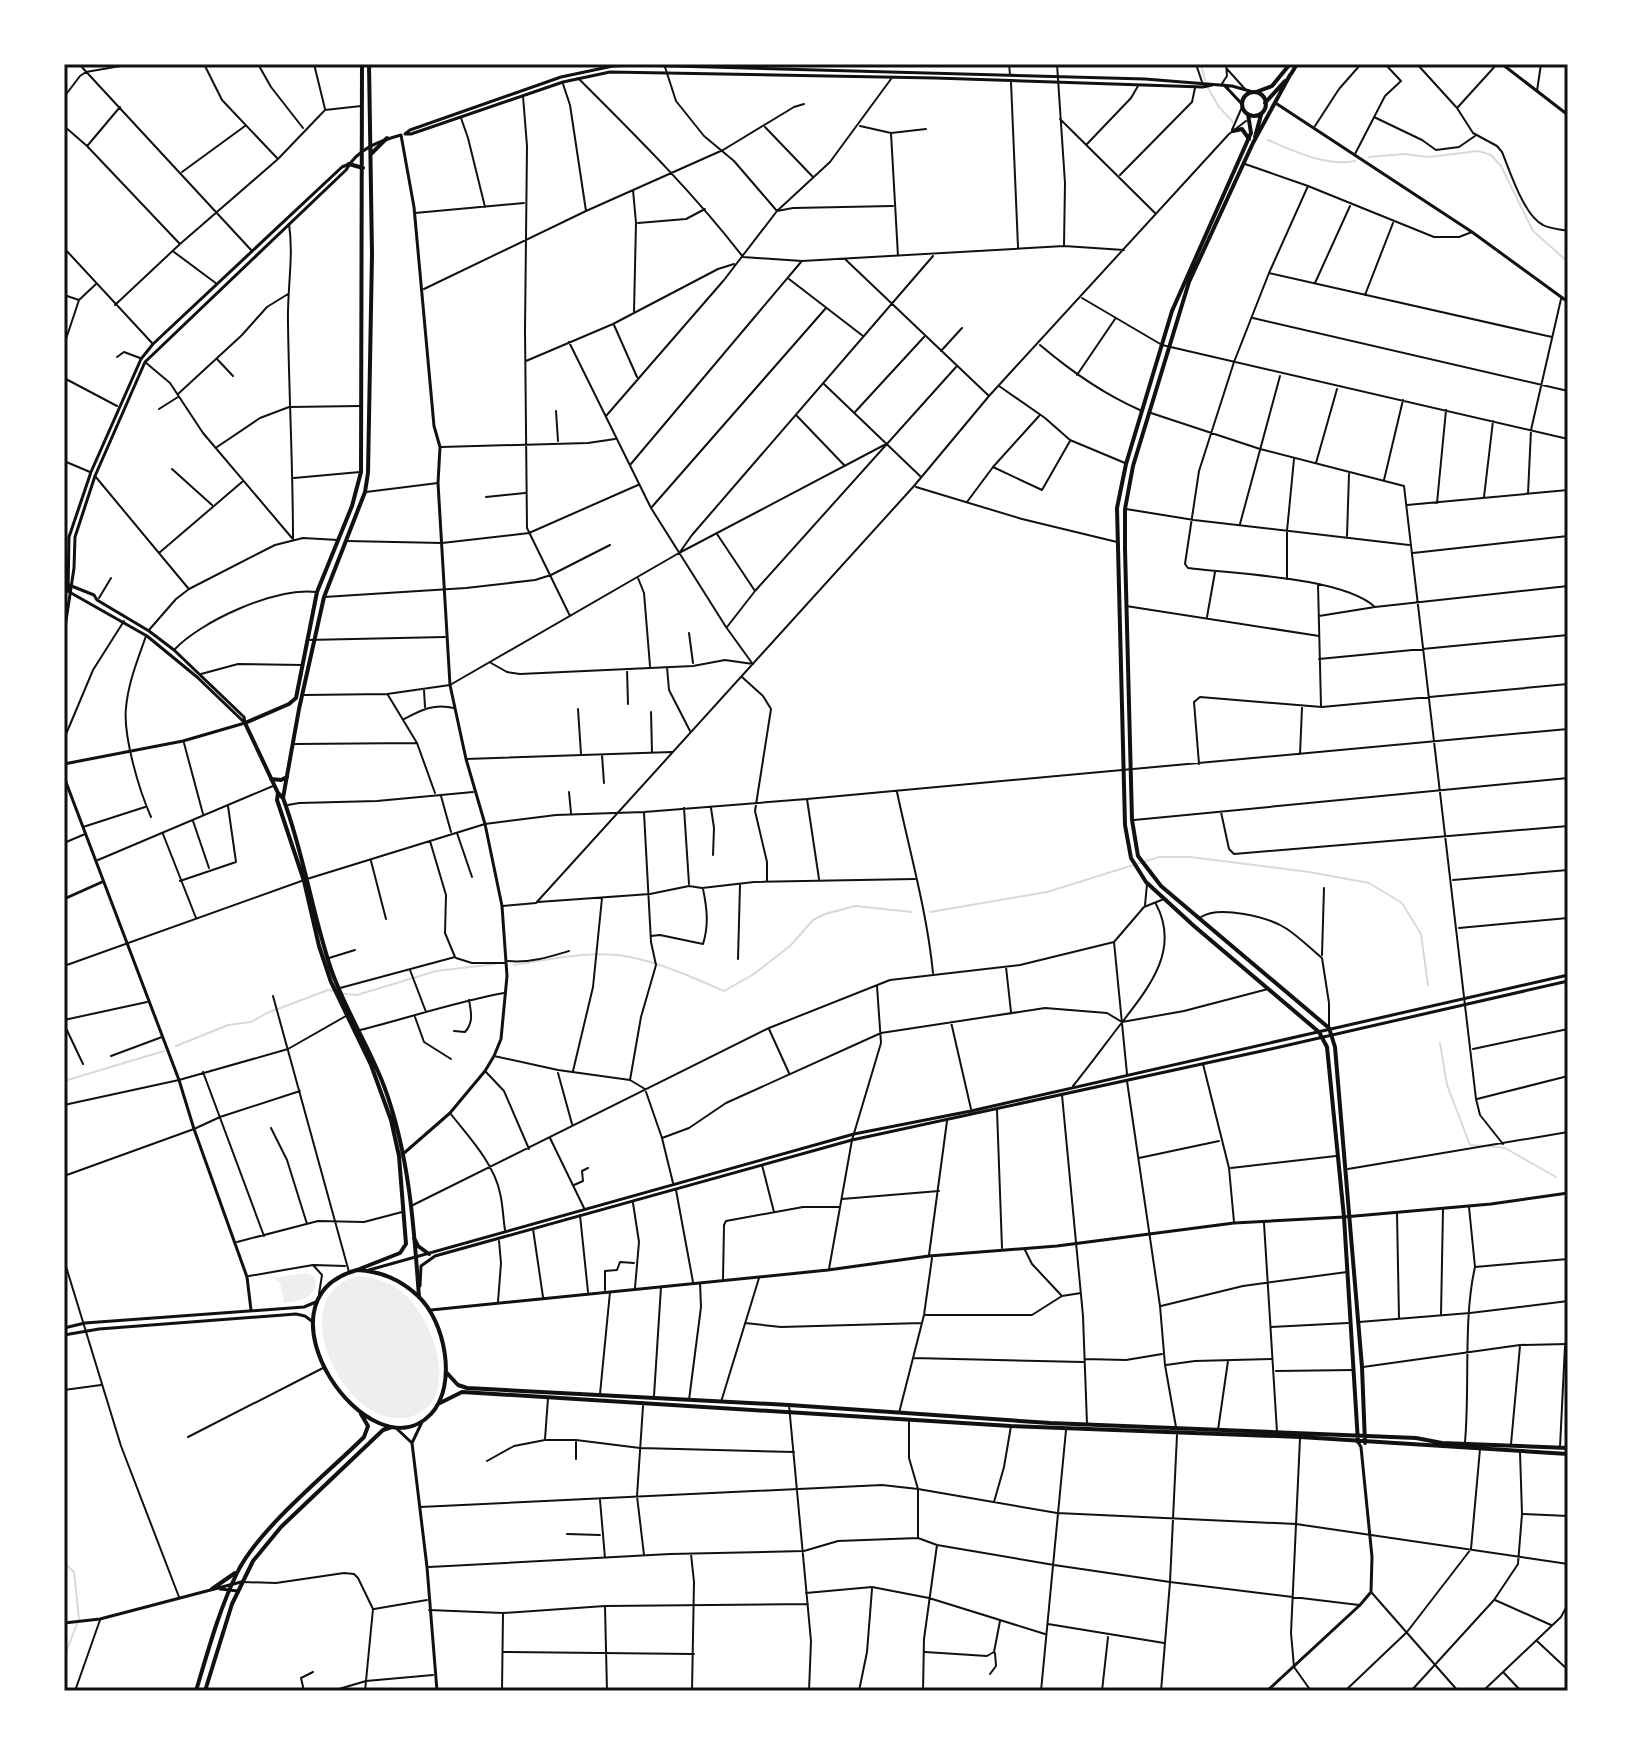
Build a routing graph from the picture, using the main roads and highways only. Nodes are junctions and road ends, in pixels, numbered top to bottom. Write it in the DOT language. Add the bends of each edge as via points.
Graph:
graph roads {
  1 [pos="362,64"];
  2 [pos="369,64"];
  3 [pos="1290,64"];
  4 [pos="1297,64"];
  5 [pos="1290,75"];
  6 [pos="1254,92"];
  7 [pos="1265,103"];
  8 [pos="1262,112"];
  9 [pos="1250,116"];
  10 [pos="1231,133"];
  11 [pos="370,134"];
  12 [pos="1251,141"];
  13 [pos="370,154"];
  14 [pos="349,164"];
  15 [pos="363,168"];
  16 [pos="372,254"];
  17 [pos="363,255"];
  18 [pos="1165,346"];
  19 [pos="1124,646"];
  20 [pos="1127,770"];
  21 [pos="288,777"];
  22 [pos="271,779"];
  23 [pos="278,793"];
  24 [pos="283,798"];
  25 [pos="306,880"];
  26 [pos="401,1154"];
  27 [pos="1347,1217"];
  28 [pos="412,1234"];
  29 [pos="429,1254"];
  30 [pos="357,1270"];
  31 [pos="419,1294"];
  32 [pos="446,1372"];
  33 [pos="438,1404"];
  34 [pos="789,1408"];
  35 [pos="360,1412"];
  36 [pos="394,1427"];
  37 [pos="1362,1441"];
  38 [pos="1568,1451"];
  39 [pos="237,1572"];
  40 [pos="226,1597"];
  41 [pos="196,1691"];
  42 [pos="205,1691"];
  1 -- 15 [label="main road"];
  2 -- 11 [label="main road"];
  3 -- 6 [label="main road" via="1272,86"];
  4 -- 5 [label="main road"];
  5 -- 7 [label="main road"];
  5 -- 12 [label="main road"];
  6 -- 7 [label="main road"];
  6 -- 9 [label="main road" via="1245,96 1242,106"];
  7 -- 8 [label="main road"];
  8 -- 9 [label="main road"];
  8 -- 12 [label="main road"];
  9 -- 12 [label="main road"];
  10 -- 12 [label="main road" via="1242,129"];
  11 -- 13 [label="main road"];
  11 -- 13 [label="main road" via="387,138"];
  12 -- 18 [label="main road"];
  12 -- 18 [label="main road" via="1184,281"];
  13 -- 16 [label="main road"];
  14 -- 15 [label="main road"];
  15 -- 17 [label="main road"];
  16 -- 17 [label="main road"];
  16 -- 21 [label="main road" via="365,492 324,597"];
  17 -- 22 [label="main road" via="361,472 317,592 296,698 245,723"];
  18 -- 19 [label="main road" via="1125,509"];
  18 -- 19 [label="main road" via="1117,508"];
  19 -- 20 [label="main road"];
  20 -- 27 [label="main road" via="1125,825 1131,858 1146,882 1321,1035"];
  20 -- 27 [label="main road" via="1138,856 1145,867 1329,1028 1335,1046"];
  21 -- 22 [label="main road"];
  21 -- 24 [label="main road"];
  22 -- 23 [label="main road"];
  23 -- 24 [label="main road"];
  23 -- 25 [label="main road"];
  24 -- 25 [label="main road"];
  25 -- 26 [label="main road" via="339,988 384,1085"];
  25 -- 26 [label="main road" via="323,959 380,1087"];
  26 -- 28 [label="main road"];
  26 -- 30 [label="main road" via="404,1248"];
  27 -- 37 [label="main road" via="1350,1323"];
  27 -- 37 [label="main road" via="1362,1367"];
  28 -- 29 [label="main road"];
  28 -- 31 [label="main road"];
  30 -- 31 [label="main road" via="396,1280"];
  30 -- 35 [label="main road" via="332,1280 319,1294 313,1322 324,1367"];
  31 -- 32 [label="main road" via="441,1336"];
  32 -- 33 [label="main road"];
  32 -- 34 [label="main road" via="467,1388"];
  33 -- 34 [label="main road" via="462,1392"];
  33 -- 36 [label="main road" via="422,1422"];
  34 -- 37 [label="main road"];
  34 -- 37 [label="main road" via="1066,1430"];
  35 -- 36 [label="main road"];
  35 -- 39 [label="main road" via="368,1426 364,1437 275,1523"];
  36 -- 42 [label="main road" via="383,1430 266,1543 241,1582"];
  37 -- 38 [label="main road"];
  37 -- 38 [label="main road"];
  39 -- 40 [label="main road"];
  39 -- 40 [label="main road" via="214,1588"];
  40 -- 41 [label="main road"];
}
